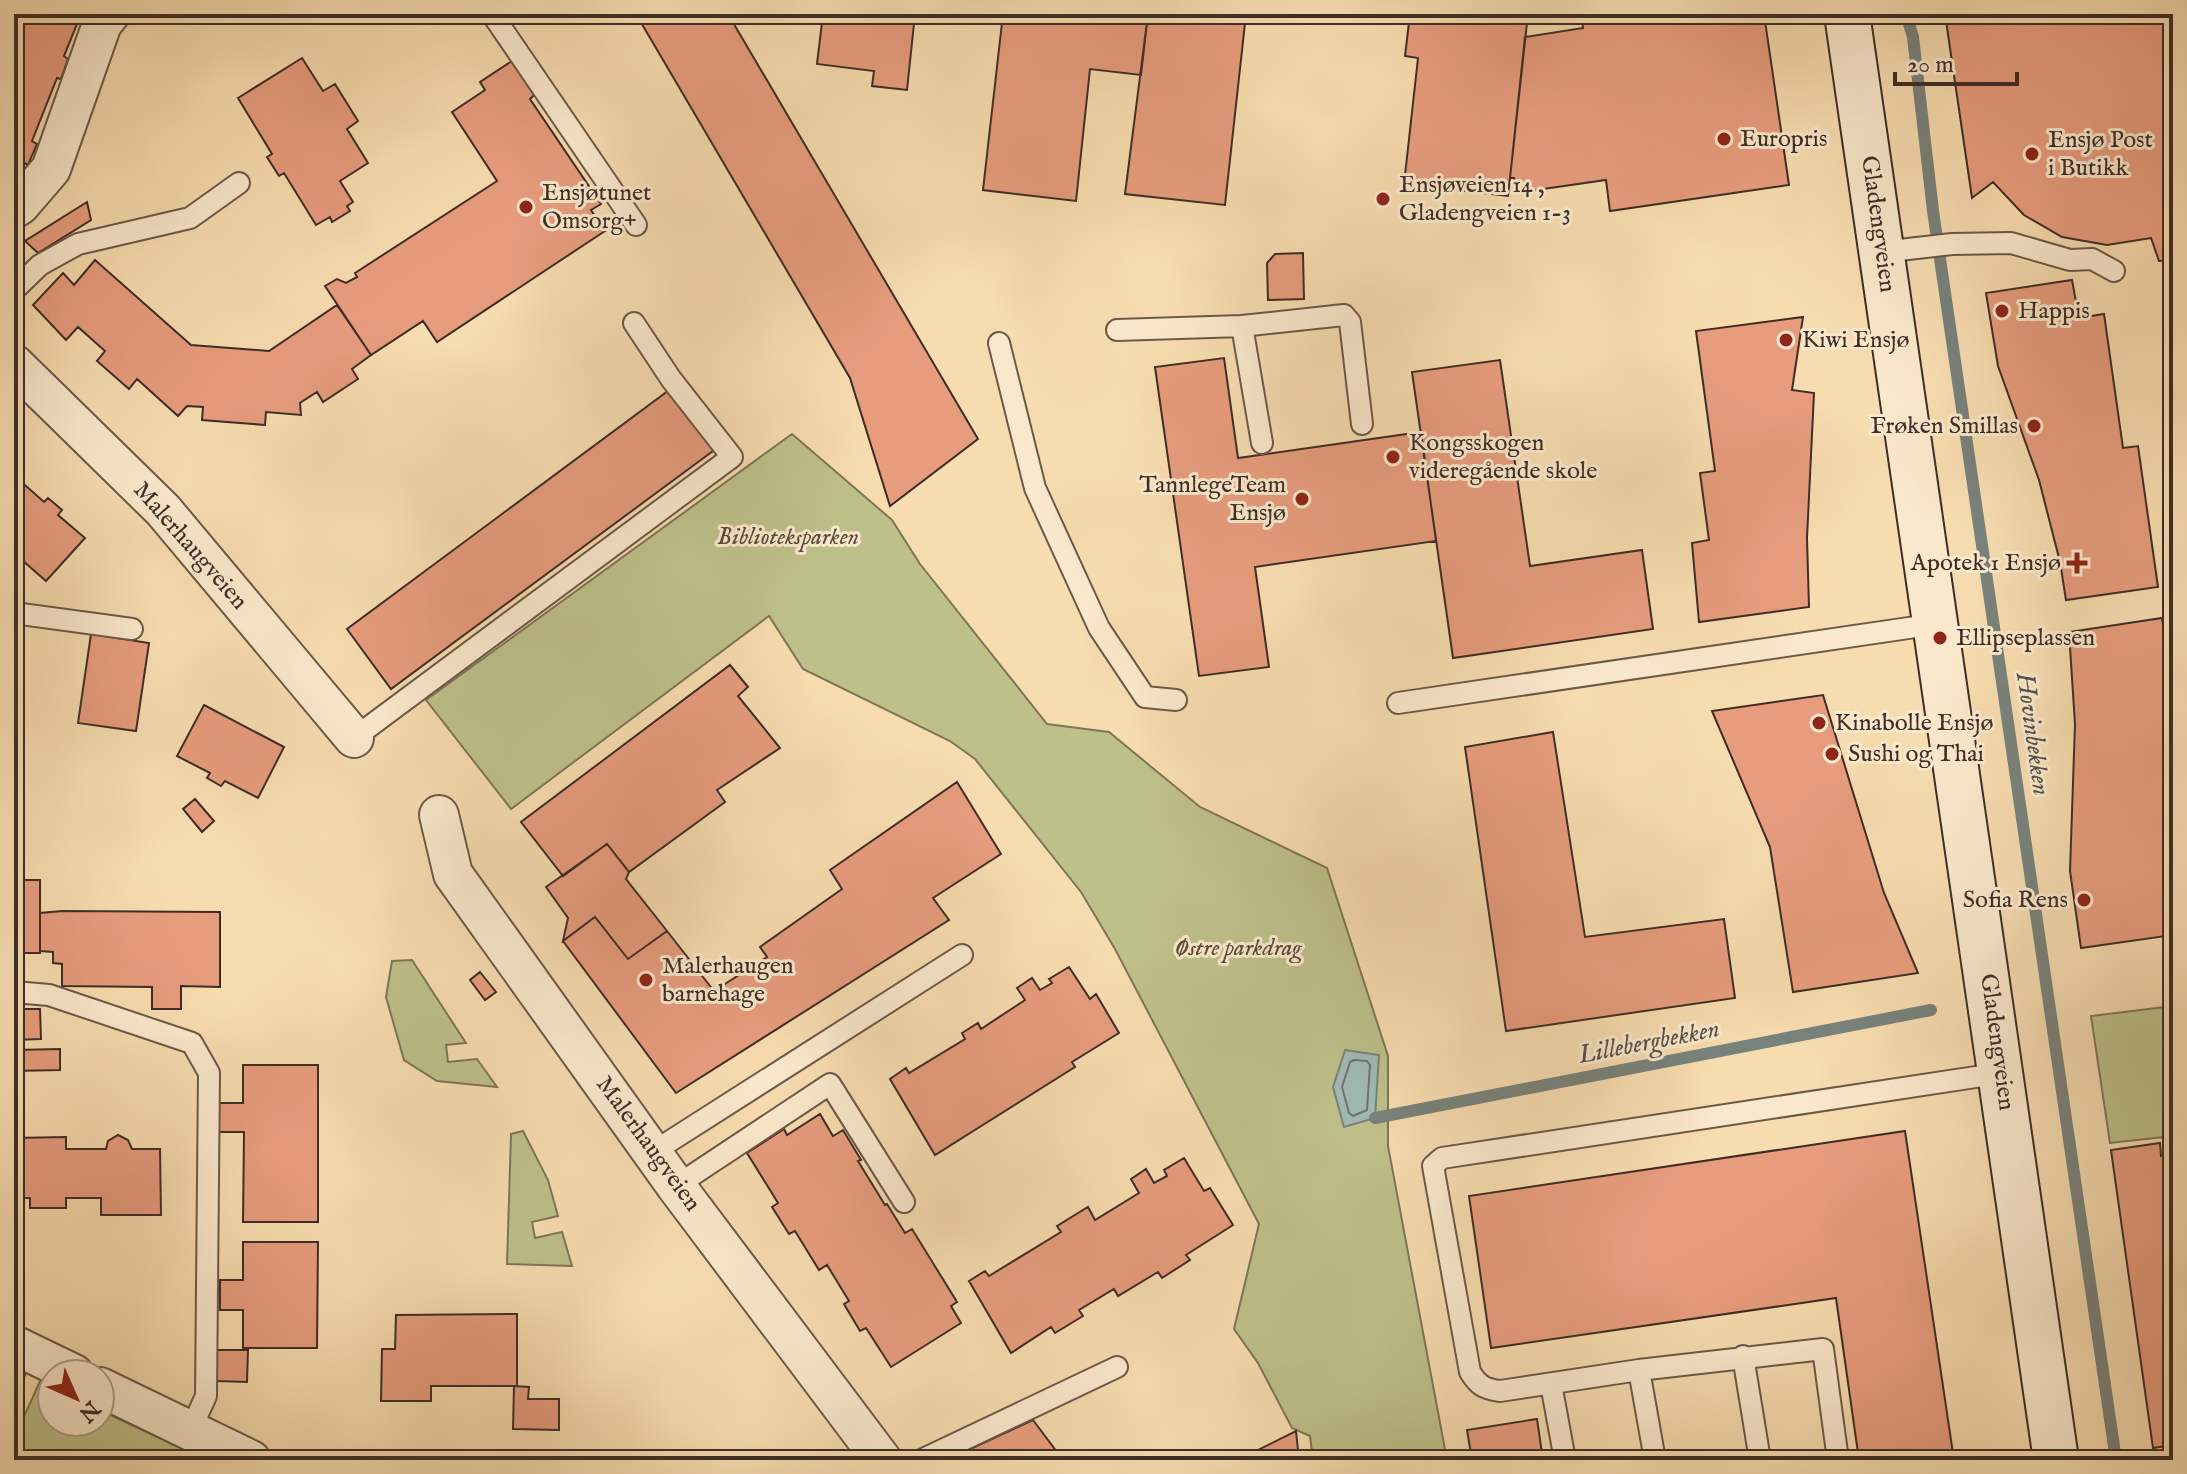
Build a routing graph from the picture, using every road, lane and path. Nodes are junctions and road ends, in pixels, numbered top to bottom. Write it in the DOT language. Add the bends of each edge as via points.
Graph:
graph roads {
  1 [pos="110,14"];
  2 [pos="492,14"];
  3 [pos="1847,14"];
  4 [pos="239,183"];
  5 [pos="14,209"];
  6 [pos="636,225"];
  7 [pos="1882,252"];
  8 [pos="2114,271"];
  9 [pos="14,290"];
  10 [pos="634,323"];
  11 [pos="1242,326"];
  12 [pos="1117,330"];
  13 [pos="999,343"];
  14 [pos="14,364"];
  15 [pos="1362,424"];
  16 [pos="1262,443"];
  17 [pos="14,613"];
  18 [pos="1936,624"];
  19 [pos="132,629"];
  20 [pos="1176,700"];
  21 [pos="1398,703"];
  22 [pos="354,738"];
  23 [pos="439,815"];
  24 [pos="962,955"];
  25 [pos="14,992"];
  26 [pos="2002,1073"];
  27 [pos="653,1152"];
  28 [pos="676,1186"];
  29 [pos="904,1202"];
  30 [pos="1743,1356"];
  31 [pos="1117,1367"];
  32 [pos="1639,1370"];
  33 [pos="1551,1384"];
  34 [pos="116,1395"];
  35 [pos="190,1431"];
  36 [pos="251,1460"];
  37 [pos="882,1460"];
  38 [pos="921,1460"];
  39 [pos="1565,1460"];
  40 [pos="1655,1460"];
  41 [pos="1760,1460"];
  42 [pos="1838,1460"];
  43 [pos="2056,1460"];
  1 -- 5 [label="street" via="51,169"];
  2 -- 6 [label="lane"];
  3 -- 7 [label="street, Gladengveien"];
  4 -- 9 [label="lane" via="190,218 78,244 40,265"];
  7 -- 8 [label="lane" via="2011,243 2070,260 2092,259"];
  7 -- 18 [label="street, Gladengveien"];
  10 -- 22 [label="lane" via="732,457"];
  11 -- 12 [label="lane"];
  11 -- 15 [label="lane" via="1344,315 1350,322"];
  11 -- 16 [label="lane"];
  13 -- 20 [label="lane" via="1035,488 1099,628 1145,697"];
  14 -- 22 [label="street, Malerhaugveien" via="163,510"];
  17 -- 19 [label="lane"];
  18 -- 21 [label="lane"];
  18 -- 26 [label="street, Gladengveien"];
  23 -- 27 [label="street, Malerhaugveien" via="453,874"];
  24 -- 27 [label="lane"];
  25 -- 35 [label="lane" via="49,995 192,1043 209,1073 206,1396"];
  26 -- 33 [label="lane" via="1437,1160 1433,1166 1470,1372 1486,1390"];
  26 -- 43 [label="street, Gladengveien"];
  27 -- 28 [label="street, Malerhaugveien"];
  28 -- 29 [label="lane" via="830,1084"];
  28 -- 37 [label="street, Malerhaugveien"];
  30 -- 32 [label="lane"];
  30 -- 41 [label="lane"];
  30 -- 42 [label="lane" via="1823,1349"];
  31 -- 38 [label="lane"];
  32 -- 33 [label="lane"];
  32 -- 40 [label="lane"];
  33 -- 39 [label="lane"];
  34 -- 35 [label="street"];
  35 -- 36 [label="street"];
}
